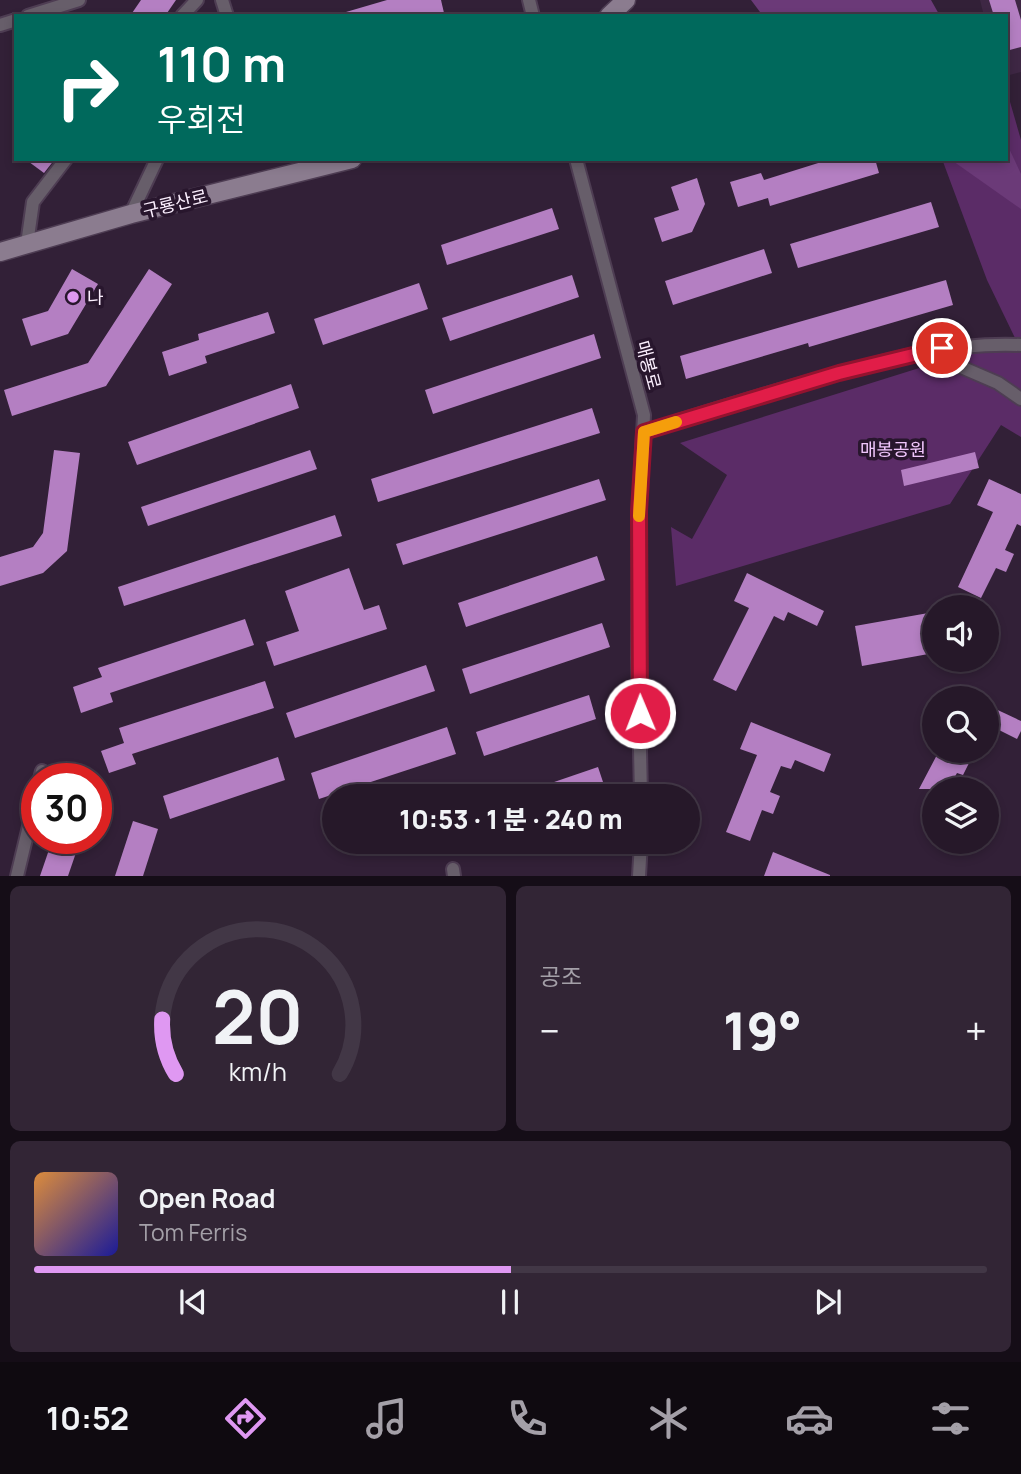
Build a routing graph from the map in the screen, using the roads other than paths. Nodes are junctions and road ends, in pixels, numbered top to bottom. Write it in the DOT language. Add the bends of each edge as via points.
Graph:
graph roads {
  1 [pos="79,0"];
  2 [pos="197,0"];
  3 [pos="626,0"];
  4 [pos="32,14"];
  5 [pos="184,14"];
  6 [pos="611,14"];
  7 [pos="64,161"];
  8 [pos="156,161"];
  9 [pos="344,161"];
  10 [pos="577,161"];
  11 [pos="131,214"];
  12 [pos="27,244"];
  13 [pos="0,252"];
  14 [pos="1021,345"];
  15 [pos="924,351"];
  16 [pos="1021,399"];
  17 [pos="644,432"];
  18 [pos="641,784"];
  19 [pos="22,854"];
  20 [pos="640,854"];
  21 [pos="17,876"];
  22 [pos="639,876"];
  1 -- 4 [label="street"];
  2 -- 5 [label="street"];
  3 -- 6 [label="street"];
  7 -- 12 [label="street" via="33,202"];
  8 -- 11 [label="street"];
  9 -- 11 [label="street, 구룡산로"];
  10 -- 17 [label="street, 매봉로" via="634,373"];
  11 -- 12 [label="street, 구룡산로"];
  12 -- 13 [label="street, 구룡산로"];
  14 -- 15 [label="street"];
  15 -- 16 [label="street" via="998,383"];
  15 -- 17 [label="street"];
  17 -- 18 [label="street, 매봉로" via="639,524"];
  19 -- 21 [label="street"];
  20 -- 22 [label="street"];
}
